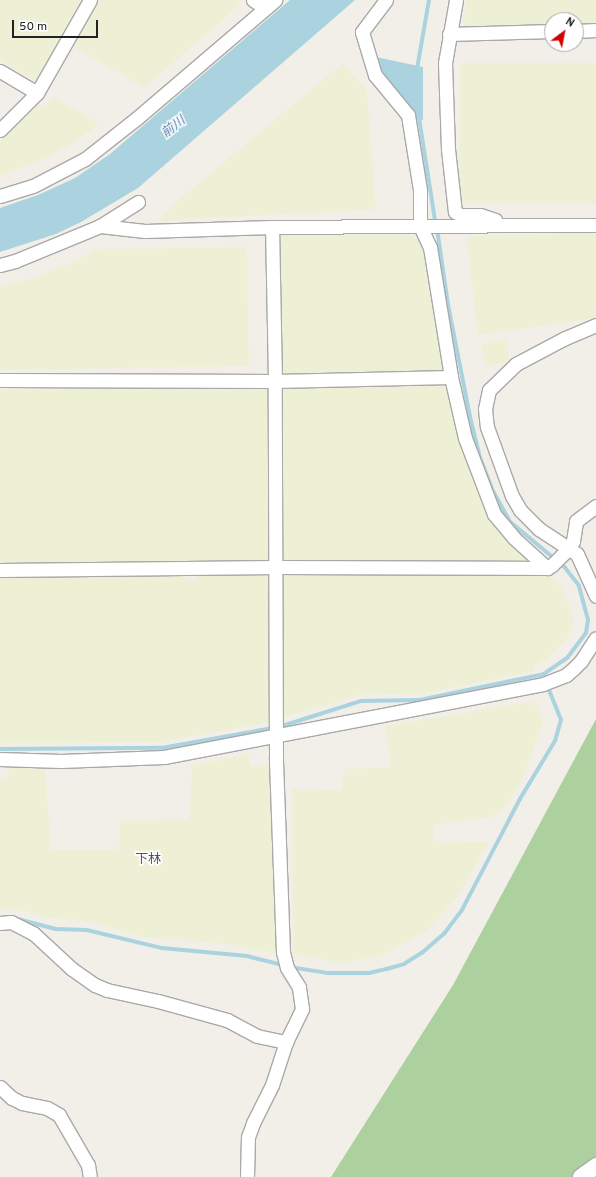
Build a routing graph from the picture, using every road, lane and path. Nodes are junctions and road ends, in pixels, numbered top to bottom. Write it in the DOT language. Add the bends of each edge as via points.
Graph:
graph roads {
  1 [pos="90,0"];
  2 [pos="253,0"];
  3 [pos="386,0"];
  4 [pos="456,0"];
  5 [pos="271,4"];
  6 [pos="596,30"];
  7 [pos="544,31"];
  8 [pos="584,31"];
  9 [pos="449,34"];
  10 [pos="0,71"];
  11 [pos="37,93"];
  12 [pos="0,130"];
  13 [pos="0,196"];
  14 [pos="138,202"];
  15 [pos="497,225"];
  16 [pos="596,225"];
  17 [pos="100,226"];
  18 [pos="431,226"];
  19 [pos="272,227"];
  20 [pos="0,265"];
  21 [pos="596,325"];
  22 [pos="451,377"];
  23 [pos="0,380"];
  24 [pos="275,381"];
  25 [pos="596,506"];
  26 [pos="565,552"];
  27 [pos="550,566"];
  28 [pos="276,567"];
  29 [pos="0,570"];
  30 [pos="596,596"];
  31 [pos="596,638"];
  32 [pos="276,730"];
  33 [pos="0,759"];
  34 [pos="0,924"];
  35 [pos="286,1042"];
  36 [pos="0,1087"];
  37 [pos="596,1166"];
  38 [pos="90,1177"];
  39 [pos="247,1177"];
  40 [pos="581,1177"];
  1 -- 11 [label="street"];
  2 -- 5 [label="street"];
  3 -- 18 [label="street" via="362,32 375,75 408,115 420,190"];
  4 -- 9 [label="street"];
  5 -- 13 [label="street" via="85,159 33,186"];
  6 -- 8 [label="street"];
  7 -- 9 [label="street"];
  9 -- 15 [label="street" via="445,63 448,149 455,212 461,215 485,216 496,220"];
  10 -- 11 [label="street"];
  11 -- 12 [label="street"];
  14 -- 17 [label="street"];
  15 -- 16 [label="street"];
  15 -- 18 [label="street"];
  17 -- 19 [label="street" via="145,231"];
  17 -- 20 [label="street" via="22,259"];
  18 -- 19 [label="street"];
  18 -- 22 [label="street" via="430,247"];
  19 -- 24 [label="street"];
  21 -- 26 [label="street" via="516,364 488,390 485,409 487,427 512,496 520,510"];
  22 -- 24 [label="street"];
  22 -- 27 [label="street" via="465,438 494,514 514,538"];
  23 -- 24 [label="street"];
  24 -- 28 [label="street"];
  25 -- 26 [label="street" via="576,521 573,541"];
  26 -- 27 [label="street"];
  26 -- 30 [label="street" via="577,554"];
  27 -- 28 [label="street"];
  28 -- 29 [label="street"];
  28 -- 32 [label="street"];
  31 -- 32 [label="street" via="574,668 566,675 547,683"];
  32 -- 33 [label="street" via="164,757 61,761"];
  32 -- 35 [label="street" via="283,952 299,987 302,1009"];
  34 -- 35 [label="street" via="11,922 33,933 72,969 107,990 227,1020 257,1036"];
  35 -- 39 [label="street" via="272,1085 248,1137"];
  36 -- 38 [label="street" via="22,1103 47,1108 59,1115 88,1165"];
  37 -- 40 [label="street"];
}
